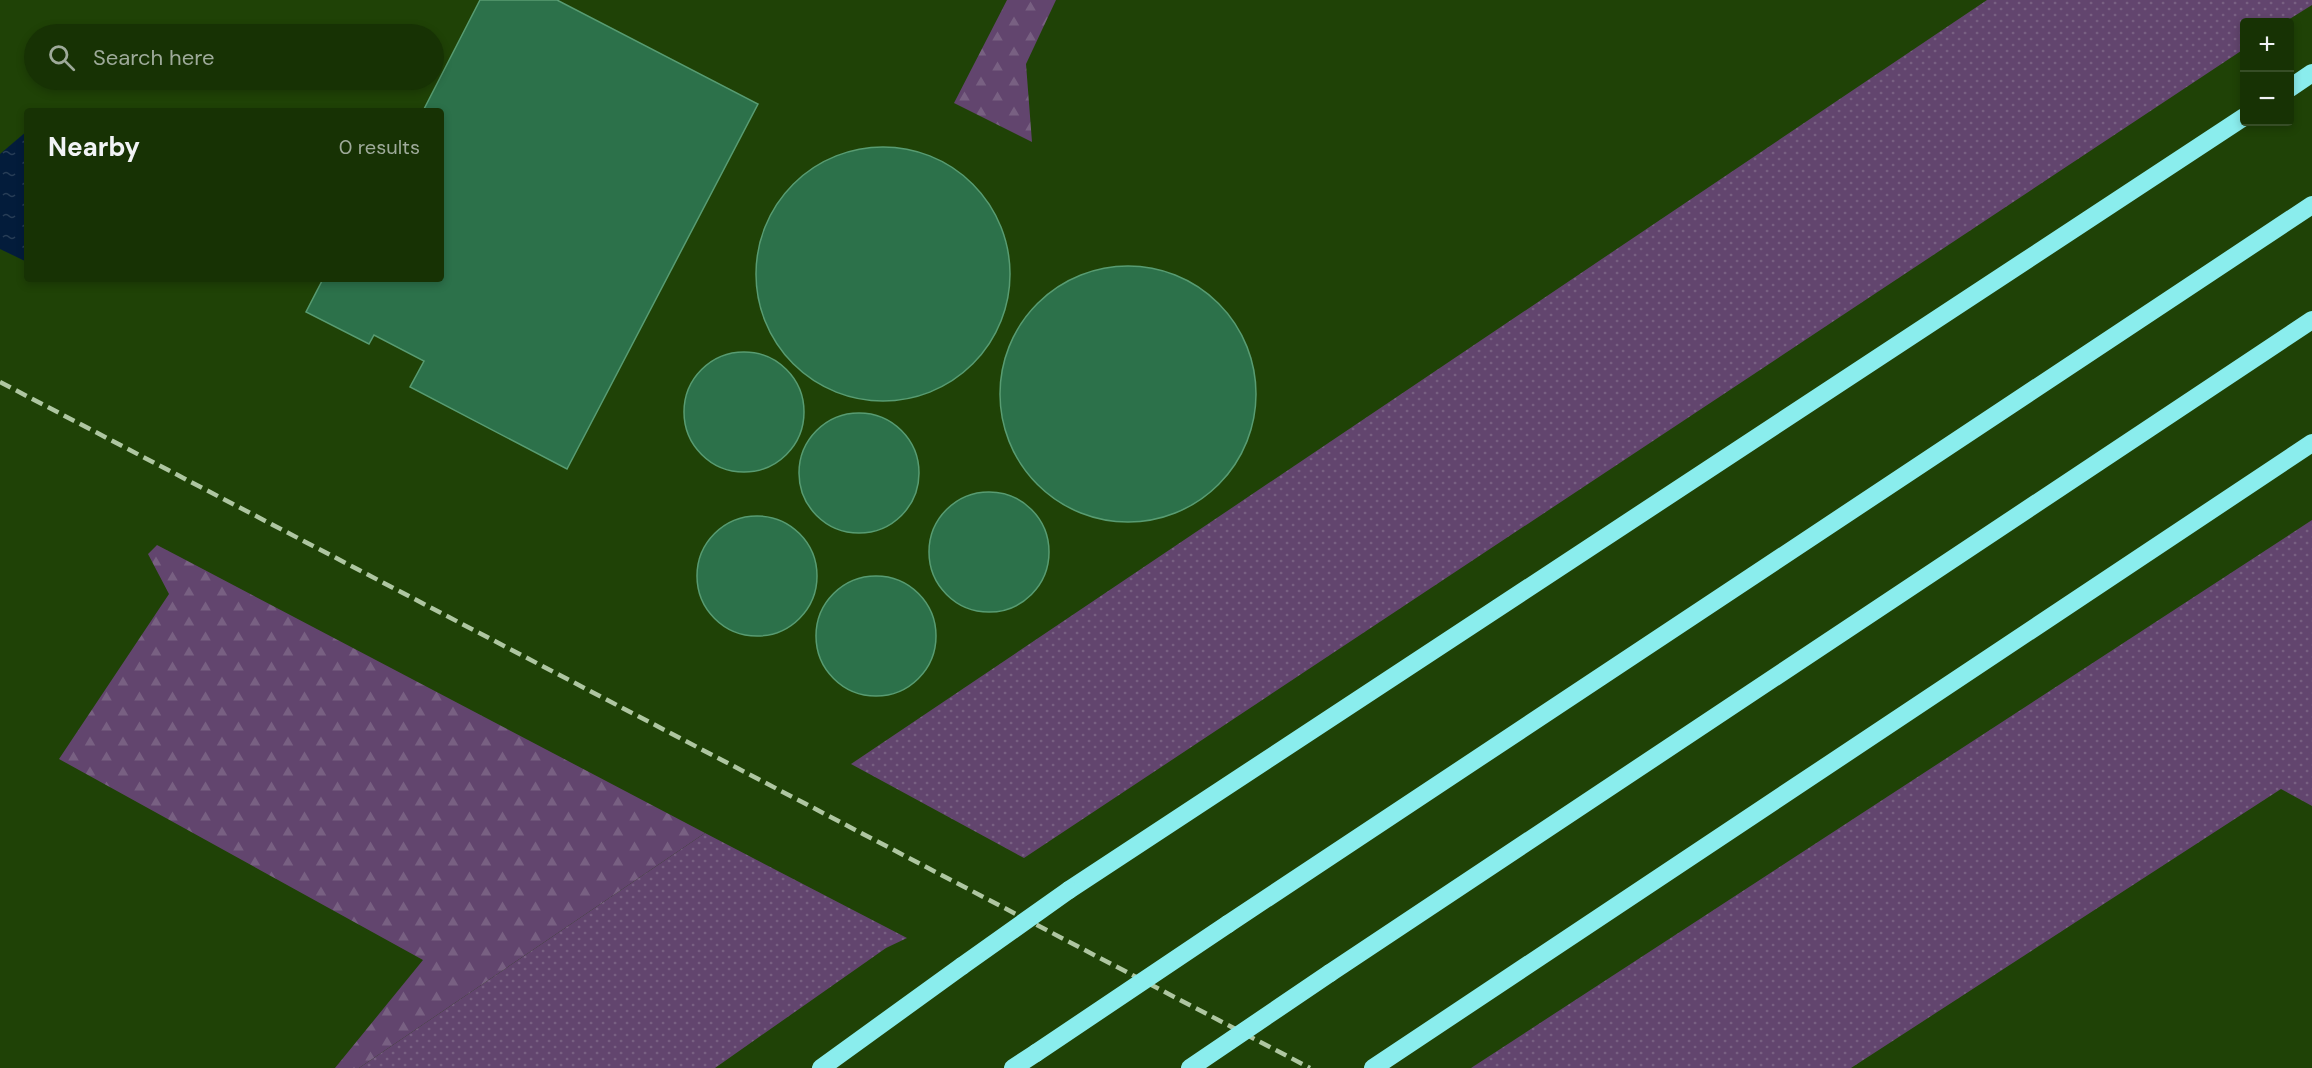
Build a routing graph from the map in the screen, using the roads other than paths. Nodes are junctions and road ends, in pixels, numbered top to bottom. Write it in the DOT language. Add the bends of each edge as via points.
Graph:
graph roads {
  1 [pos="2312,73"];
  2 [pos="2294,84"];
  3 [pos="2240,120"];
  4 [pos="2312,205"];
  5 [pos="2312,320"];
  6 [pos="2312,443"];
  7 [pos="821,1068"];
  8 [pos="1013,1068"];
  9 [pos="1190,1068"];
  10 [pos="1374,1068"];
  1 -- 2 [label="highway"];
  3 -- 7 [label="highway, bridge" via="1069,890"];
  4 -- 8 [label="highway, bridge"];
  5 -- 9 [label="highway, bridge"];
  6 -- 10 [label="highway"];
}
